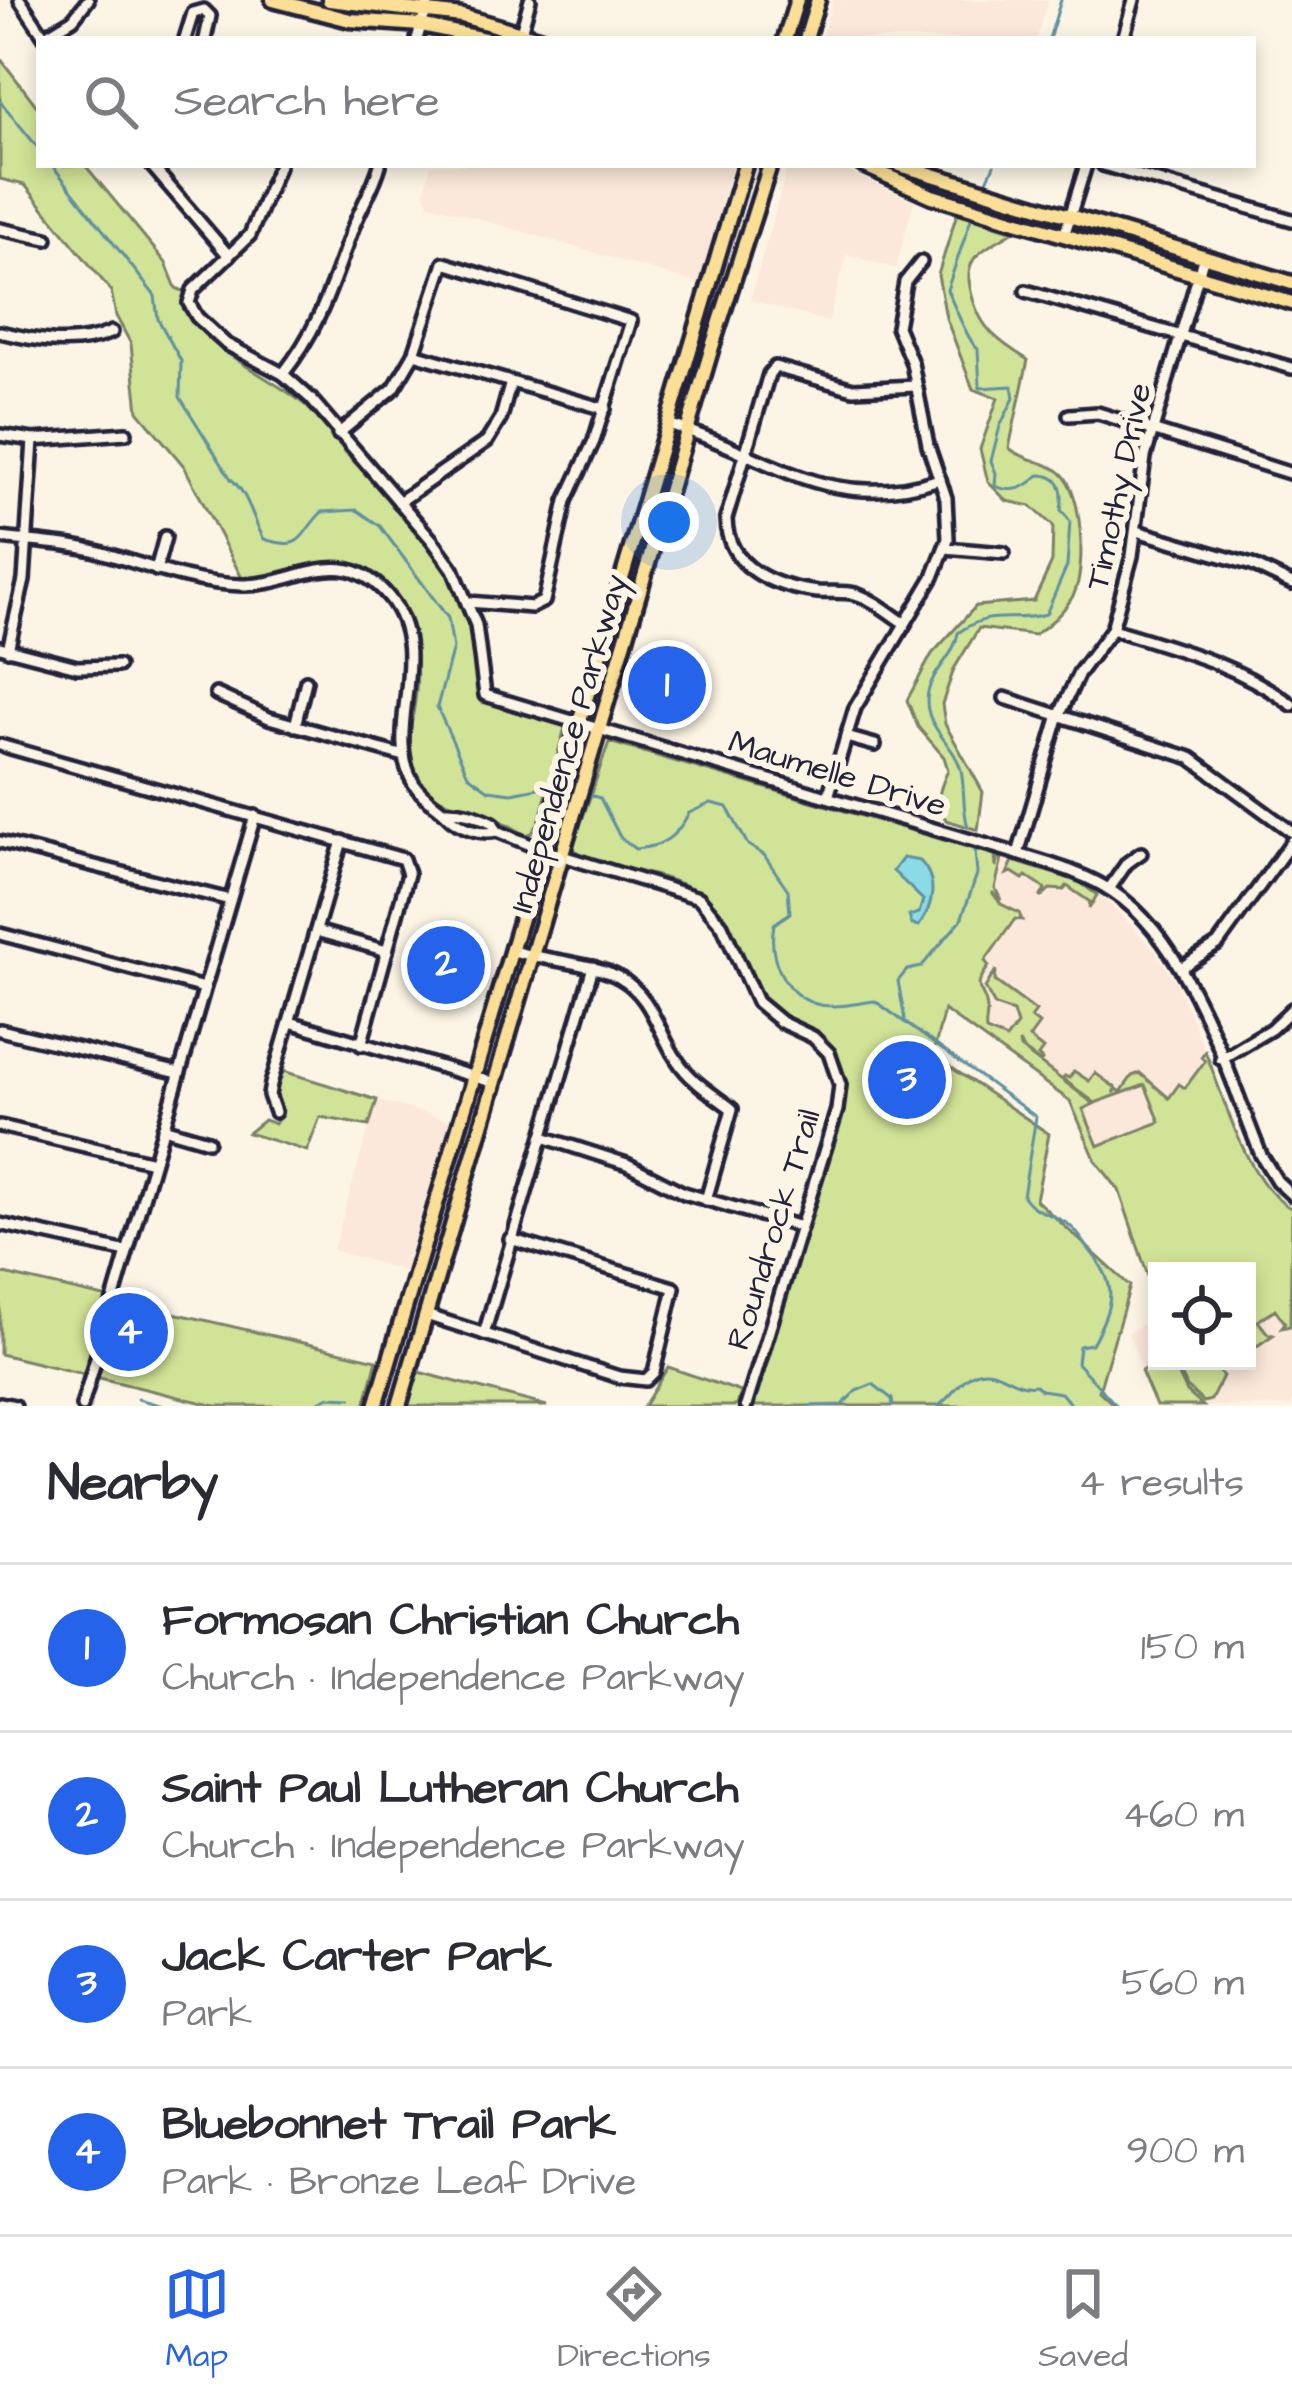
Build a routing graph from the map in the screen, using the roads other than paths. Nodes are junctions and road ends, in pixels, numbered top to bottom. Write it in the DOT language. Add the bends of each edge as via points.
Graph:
graph roads {
  1 [pos="20,0"];
  2 [pos="88,0"];
  3 [pos="273,0"];
  4 [pos="328,0"];
  5 [pos="530,0"];
  6 [pos="797,0"];
  7 [pos="818,0"];
  8 [pos="1135,0"];
  9 [pos="427,5"];
  10 [pos="419,32"];
  11 [pos="45,36"];
  12 [pos="49,36"];
  13 [pos="186,36"];
  14 [pos="207,36"];
  15 [pos="456,36"];
  16 [pos="520,36"];
  17 [pos="785,36"];
  18 [pos="807,36"];
  19 [pos="1124,36"];
  20 [pos="154,168"];
  21 [pos="278,168"];
  22 [pos="379,168"];
  23 [pos="744,168"];
  24 [pos="769,168"];
  25 [pos="1084,168"];
  26 [pos="1113,168"];
  27 [pos="893,169"];
  28 [pos="1070,218"];
  29 [pos="1292,220"];
  30 [pos="0,229"];
  31 [pos="1064,236"];
  32 [pos="47,239"];
  33 [pos="724,243"];
  34 [pos="744,250"];
  35 [pos="230,256"];
  36 [pos="1204,256"];
  37 [pos="921,262"];
  38 [pos="1199,275"];
  39 [pos="1292,283"];
  40 [pos="1027,291"];
  41 [pos="1292,303"];
  42 [pos="0,332"];
  43 [pos="112,332"];
  44 [pos="1180,334"];
  45 [pos="414,354"];
  46 [pos="1292,368"];
  47 [pos="283,374"];
  48 [pos="512,382"];
  49 [pos="916,386"];
  50 [pos="605,409"];
  51 [pos="1069,415"];
  52 [pos="668,424"];
  53 [pos="1153,429"];
  54 [pos="688,430"];
  55 [pos="126,433"];
  56 [pos="0,434"];
  57 [pos="338,434"];
  58 [pos="33,440"];
  59 [pos="745,454"];
  60 [pos="1292,474"];
  61 [pos="940,479"];
  62 [pos="399,502"];
  63 [pos="1137,531"];
  64 [pos="165,537"];
  65 [pos="0,538"];
  66 [pos="28,542"];
  67 [pos="946,548"];
  68 [pos="1004,553"];
  69 [pos="156,570"];
  70 [pos="1292,584"];
  71 [pos="468,602"];
  72 [pos="904,623"];
  73 [pos="1112,629"];
  74 [pos="4,648"];
  75 [pos="118,666"];
  76 [pos="306,681"];
  77 [pos="216,694"];
  78 [pos="1005,698"];
  79 [pos="1292,705"];
  80 [pos="1058,718"];
  81 [pos="578,723"];
  82 [pos="295,726"];
  83 [pos="598,729"];
  84 [pos="846,737"];
  85 [pos="0,745"];
  86 [pos="875,745"];
  87 [pos="404,756"];
  88 [pos="828,796"];
  89 [pos="254,816"];
  90 [pos="1292,832"];
  91 [pos="342,841"];
  92 [pos="1292,841"];
  93 [pos="0,842"];
  94 [pos="543,850"];
  95 [pos="1141,853"];
  96 [pos="1018,854"];
  97 [pos="562,856"];
  98 [pos="1109,889"];
  99 [pos="230,900"];
  100 [pos="316,931"];
  101 [pos="0,934"];
  102 [pos="387,951"];
  103 [pos="513,952"];
  104 [pos="532,957"];
  105 [pos="593,967"];
  106 [pos="1180,968"];
  107 [pos="204,988"];
  108 [pos="1292,1010"];
  109 [pos="290,1022"];
  110 [pos="0,1030"];
  111 [pos="361,1045"];
  112 [pos="1221,1059"];
  113 [pos="179,1073"];
  114 [pos="475,1078"];
  115 [pos="495,1083"];
  116 [pos="275,1112"];
  117 [pos="0,1126"];
  118 [pos="163,1128"];
  119 [pos="543,1137"];
  120 [pos="208,1141"];
  121 [pos="153,1162"];
  122 [pos="1292,1195"];
  123 [pos="706,1200"];
  124 [pos="0,1224"];
  125 [pos="430,1225"];
  126 [pos="801,1227"];
  127 [pos="451,1232"];
  128 [pos="510,1239"];
  129 [pos="127,1252"];
  130 [pos="405,1309"];
  131 [pos="426,1316"];
  132 [pos="484,1334"];
  133 [pos="0,1402"];
  134 [pos="14,1406"];
  135 [pos="82,1406"];
  136 [pos="376,1406"];
  137 [pos="399,1406"];
  138 [pos="746,1406"];
  1 -- 11 [label="street"];
  2 -- 12 [label="street"];
  3 -- 10 [label="main road"];
  4 -- 9 [label="main road"];
  5 -- 16 [label="street"];
  6 -- 17 [label="main road"];
  7 -- 18 [label="main road"];
  8 -- 19 [label="street"];
  9 -- 10 [label="street"];
  9 -- 16 [label="main road"];
  10 -- 15 [label="main road"];
  13 -- 14 [label="street" via="193,13 204,10"];
  20 -- 35 [label="street"];
  21 -- 35 [label="street" via="250,235"];
  22 -- 47 [label="street" via="329,300"];
  23 -- 33 [label="main road, Independence Parkway"];
  24 -- 34 [label="main road, Independence Parkway"];
  25 -- 28 [label="street"];
  26 -- 29 [label="street"];
  27 -- 28 [label="main road"];
  27 -- 31 [label="main road" via="932,196"];
  28 -- 31 [label="street"];
  28 -- 36 [label="main road"];
  30 -- 32 [label="street"];
  31 -- 38 [label="main road"];
  33 -- 34 [label="main road"];
  33 -- 52 [label="main road, Independence Parkway"];
  34 -- 54 [label="main road, Independence Parkway"];
  35 -- 47 [label="street, Maumelle Drive" via="189,303 226,344"];
  36 -- 38 [label="street, Timothy Drive"];
  36 -- 39 [label="main road"];
  37 -- 49 [label="street" via="897,315"];
  38 -- 41 [label="main road"];
  38 -- 44 [label="street, Timothy Drive"];
  40 -- 44 [label="street"];
  42 -- 43 [label="street" via="62,342"];
  44 -- 46 [label="street"];
  44 -- 53 [label="street, Timothy Drive"];
  45 -- 48 [label="street"];
  45 -- 50 [label="street" via="444,263 631,321"];
  45 -- 57 [label="street" via="385,398"];
  47 -- 57 [label="street, Maumelle Drive"];
  48 -- 50 [label="street"];
  48 -- 62 [label="street" via="487,441"];
  49 -- 59 [label="street" via="853,389 775,367"];
  49 -- 61 [label="street"];
  50 -- 71 [label="street" via="566,501 544,601"];
  51 -- 53 [label="street" via="1098,413"];
  52 -- 54 [label="street"];
  52 -- 81 [label="main road, Independence Parkway"];
  53 -- 60 [label="street"];
  53 -- 63 [label="street, Timothy Drive"];
  54 -- 59 [label="street"];
  54 -- 83 [label="main road, Independence Parkway"];
  55 -- 58 [label="street"];
  56 -- 58 [label="street"];
  57 -- 62 [label="street, Maumelle Drive"];
  58 -- 66 [label="street"];
  59 -- 61 [label="street" via="784,474 851,489"];
  59 -- 72 [label="street" via="726,519 734,555 772,581 859,595"];
  61 -- 67 [label="street" via="950,518"];
  62 -- 71 [label="street, Maumelle Drive" via="446,559"];
  63 -- 70 [label="street"];
  63 -- 73 [label="street, Timothy Drive"];
  64 -- 69 [label="street"];
  65 -- 66 [label="street"];
  66 -- 69 [label="street" via="98,551"];
  66 -- 74 [label="street" via="17,620"];
  67 -- 68 [label="street"];
  67 -- 72 [label="street"];
  69 -- 87 [label="street" via="252,585 336,568 379,587 399,614 408,646"];
  71 -- 81 [label="street, Maumelle Drive" via="485,694"];
  72 -- 84 [label="street" via="864,688"];
  73 -- 79 [label="street" via="1223,663"];
  73 -- 80 [label="street, Timothy Drive"];
  74 -- 75 [label="street" via="77,667"];
  76 -- 82 [label="street"];
  77 -- 82 [label="street"];
  78 -- 80 [label="street"];
  80 -- 90 [label="street" via="1191,758"];
  80 -- 96 [label="street, Timothy Drive"];
  81 -- 83 [label="street, Maumelle Drive"];
  81 -- 94 [label="main road, Independence Parkway"];
  82 -- 87 [label="street"];
  83 -- 88 [label="street, Maumelle Drive"];
  83 -- 97 [label="main road, Independence Parkway"];
  84 -- 86 [label="street"];
  84 -- 88 [label="street"];
  85 -- 89 [label="street"];
  87 -- 94 [label="street" via="430,803 477,815"];
  88 -- 96 [label="street, Maumelle Drive"];
  89 -- 91 [label="street"];
  89 -- 99 [label="street"];
  91 -- 100 [label="street"];
  91 -- 102 [label="street" via="408,865"];
  92 -- 106 [label="street" via="1218,944"];
  93 -- 99 [label="street"];
  94 -- 97 [label="street"];
  94 -- 103 [label="main road, Independence Parkway"];
  95 -- 98 [label="street"];
  96 -- 98 [label="street, Maumelle Drive"];
  97 -- 104 [label="main road, Independence Parkway"];
  97 -- 126 [label="street, Roundrock Trail" via="699,898 722,925 758,1001 813,1037 836,1066 840,1095"];
  98 -- 106 [label="street, Maumelle Drive" via="1142,916"];
  99 -- 107 [label="street"];
  100 -- 102 [label="street"];
  100 -- 109 [label="street"];
  101 -- 107 [label="street"];
  102 -- 111 [label="street"];
  103 -- 104 [label="street"];
  103 -- 114 [label="main road, Independence Parkway"];
  104 -- 105 [label="street"];
  104 -- 115 [label="main road, Independence Parkway"];
  105 -- 119 [label="street"];
  105 -- 123 [label="street" via="640,994 680,1065 733,1109"];
  106 -- 112 [label="street, Maumelle Drive"];
  107 -- 113 [label="street"];
  108 -- 112 [label="street"];
  109 -- 111 [label="street"];
  109 -- 116 [label="street" via="269,1095"];
  110 -- 113 [label="street"];
  111 -- 114 [label="street"];
  112 -- 122 [label="street, Maumelle Drive" via="1268,1169"];
  113 -- 118 [label="street"];
  114 -- 115 [label="street"];
  114 -- 125 [label="main road, Independence Parkway"];
  115 -- 127 [label="main road, Independence Parkway"];
  117 -- 121 [label="street"];
  118 -- 120 [label="street"];
  118 -- 121 [label="street"];
  119 -- 123 [label="street"];
  119 -- 128 [label="street"];
  121 -- 129 [label="street"];
  123 -- 126 [label="street"];
  124 -- 129 [label="street"];
  125 -- 127 [label="main road"];
  125 -- 130 [label="main road, Independence Parkway"];
  126 -- 138 [label="street, Roundrock Trail"];
  127 -- 131 [label="main road, Independence Parkway"];
  128 -- 132 [label="street"];
  128 -- 132 [label="street" via="674,1288 653,1372 641,1382"];
  129 -- 135 [label="street"];
  130 -- 131 [label="main road"];
  130 -- 136 [label="main road, Independence Parkway"];
  131 -- 132 [label="street"];
  131 -- 137 [label="main road, Independence Parkway"];
  133 -- 134 [label="street"];
}
